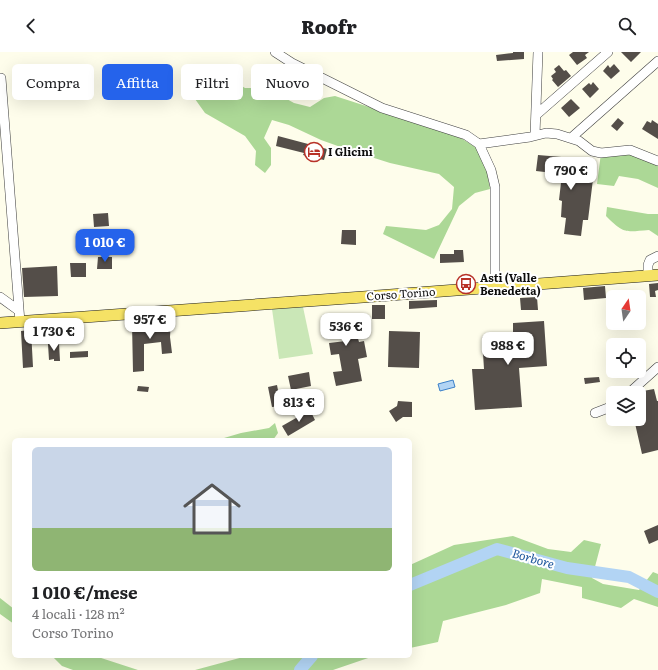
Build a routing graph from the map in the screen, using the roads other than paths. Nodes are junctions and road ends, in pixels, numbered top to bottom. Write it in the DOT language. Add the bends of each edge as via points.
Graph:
graph roads {
  1 [pos="275,52"];
  2 [pos="538,52"];
  3 [pos="608,52"];
  4 [pos="658,61"];
  5 [pos="1,78"];
  6 [pos="536,115"];
  7 [pos="535,136"];
  8 [pos="571,138"];
  9 [pos="480,144"];
  10 [pos="658,161"];
  11 [pos="658,256"];
  12 [pos="653,275"];
  13 [pos="495,288"];
  14 [pos="0,297"];
  15 [pos="18,310"];
  16 [pos="20,322"];
  17 [pos="0,323"];
  18 [pos="658,367"];
  19 [pos="637,386"];
  20 [pos="606,409"];
  21 [pos="595,413"];
  1 -- 9 [label="street" via="382,108 466,135"];
  2 -- 6 [label="street"];
  3 -- 6 [label="street"];
  4 -- 8 [label="street"];
  5 -- 15 [label="street"];
  6 -- 7 [label="street"];
  7 -- 8 [label="street" via="546,133"];
  7 -- 9 [label="street"];
  8 -- 10 [label="street" via="592,151 601,153 630,150"];
  9 -- 13 [label="street" via="495,187"];
  11 -- 12 [label="street" via="650,260 648,265"];
  12 -- 13 [label="main road, Corso Torino"];
  13 -- 16 [label="main road, Corso Torino"];
  14 -- 15 [label="street"];
  15 -- 16 [label="street"];
  16 -- 17 [label="main road, Corso Torino"];
  18 -- 19 [label="street"];
  20 -- 21 [label="street"];
}
